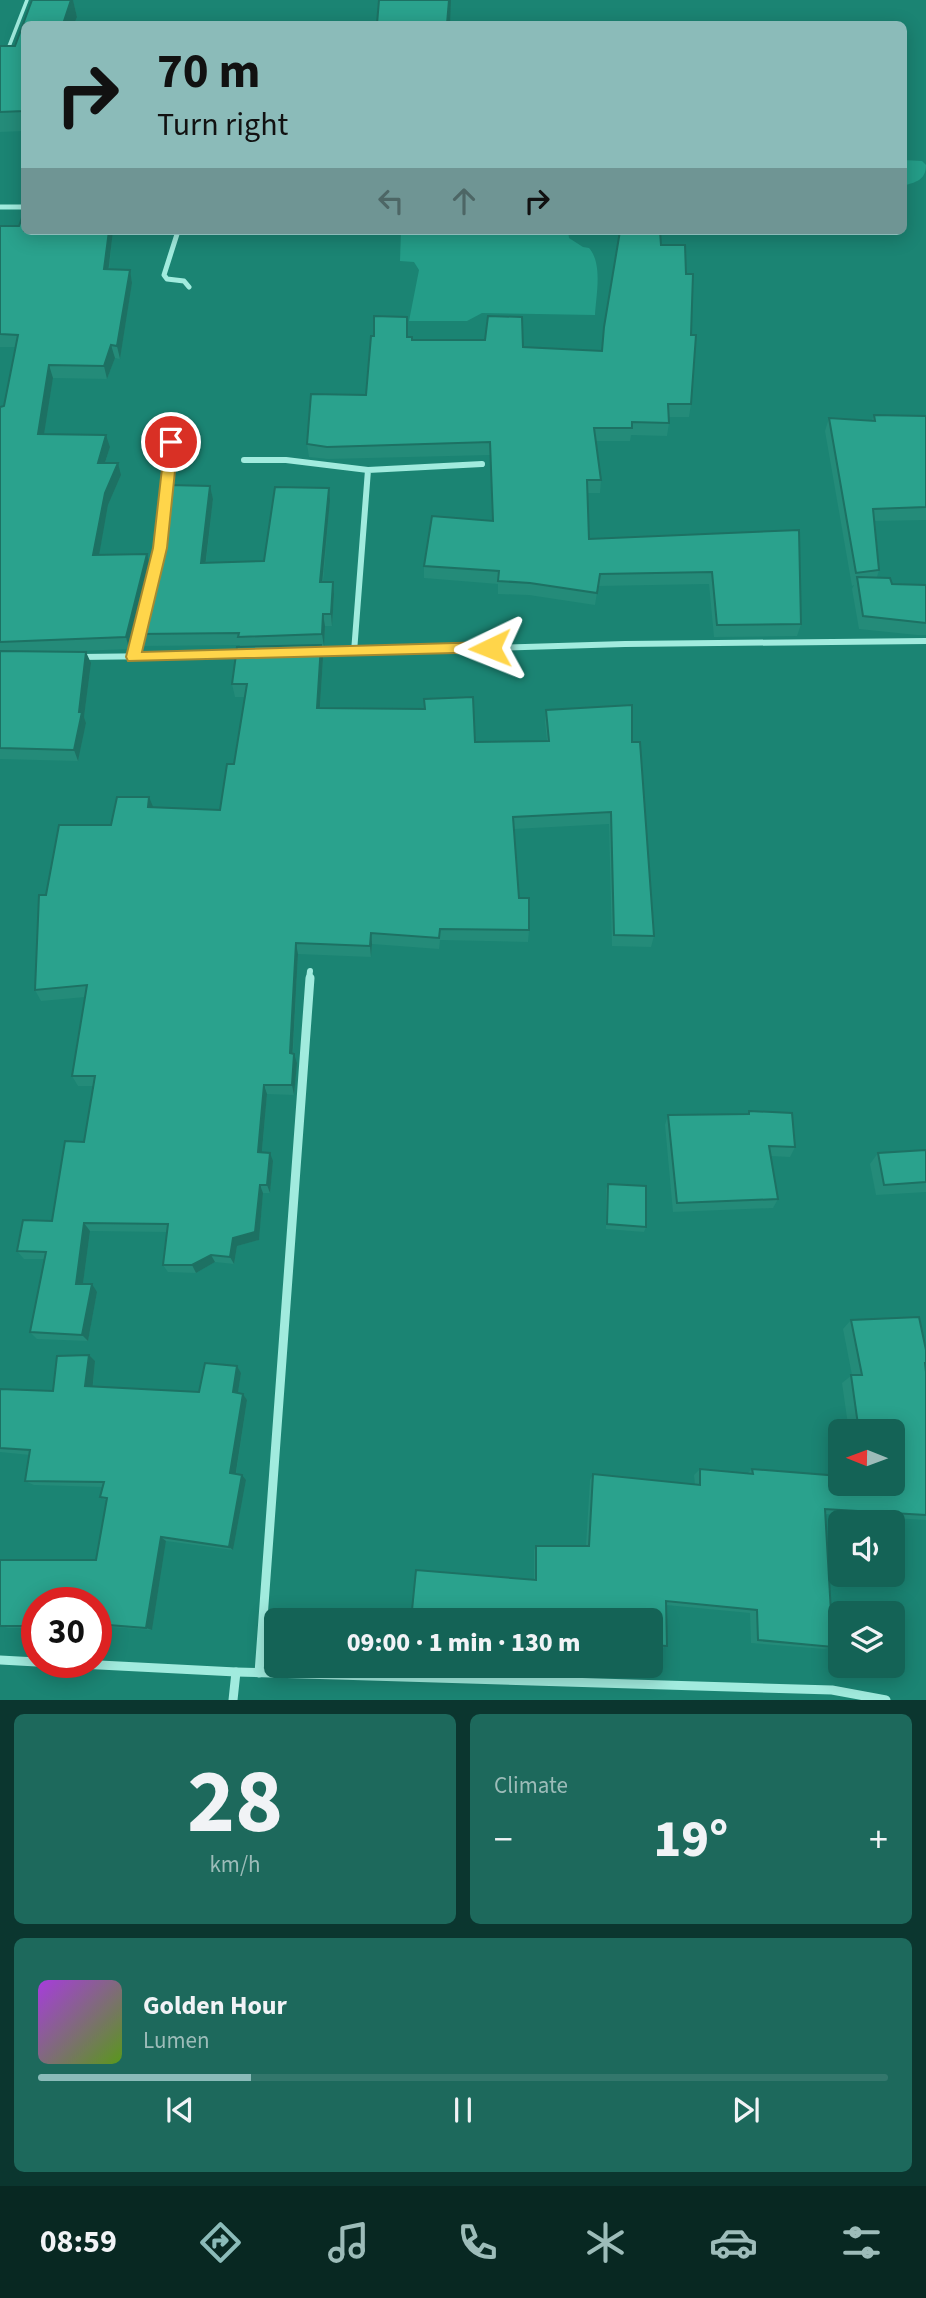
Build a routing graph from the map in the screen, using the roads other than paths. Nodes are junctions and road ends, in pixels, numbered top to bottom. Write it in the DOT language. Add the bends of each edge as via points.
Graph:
graph roads {
  1 [pos="27,0"];
  2 [pos="0,52"];
  3 [pos="21,206"];
  4 [pos="0,207"];
  5 [pos="177,235"];
  6 [pos="189,287"];
  7 [pos="171,442"];
  8 [pos="244,460"];
  9 [pos="482,464"];
  10 [pos="368,470"];
  11 [pos="157,560"];
  12 [pos="142,621"];
  13 [pos="926,641"];
  14 [pos="354,652"];
  15 [pos="299,653"];
  16 [pos="257,654"];
  17 [pos="66,657"];
  18 [pos="133,657"];
  19 [pos="310,971"];
  20 [pos="0,1660"];
  21 [pos="21,1661"];
  22 [pos="112,1666"];
  23 [pos="236,1672"];
  24 [pos="259,1673"];
  25 [pos="233,1699"];
  26 [pos="886,1699"];
  1 -- 2 [label="lane" via="8,49"];
  3 -- 4 [label="street"];
  5 -- 6 [label="street" via="164,275"];
  7 -- 11 [label="street"];
  8 -- 10 [label="street"];
  9 -- 10 [label="street"];
  10 -- 14 [label="street"];
  12 -- 18 [label="street"];
  13 -- 14 [label="street"];
  14 -- 15 [label="street"];
  16 -- 18 [label="street"];
  17 -- 18 [label="street"];
  19 -- 24 [label="street"];
  20 -- 21 [label="street"];
  22 -- 23 [label="street"];
  23 -- 24 [label="street"];
  23 -- 25 [label="street"];
  24 -- 26 [label="street" via="832,1690"];
}
